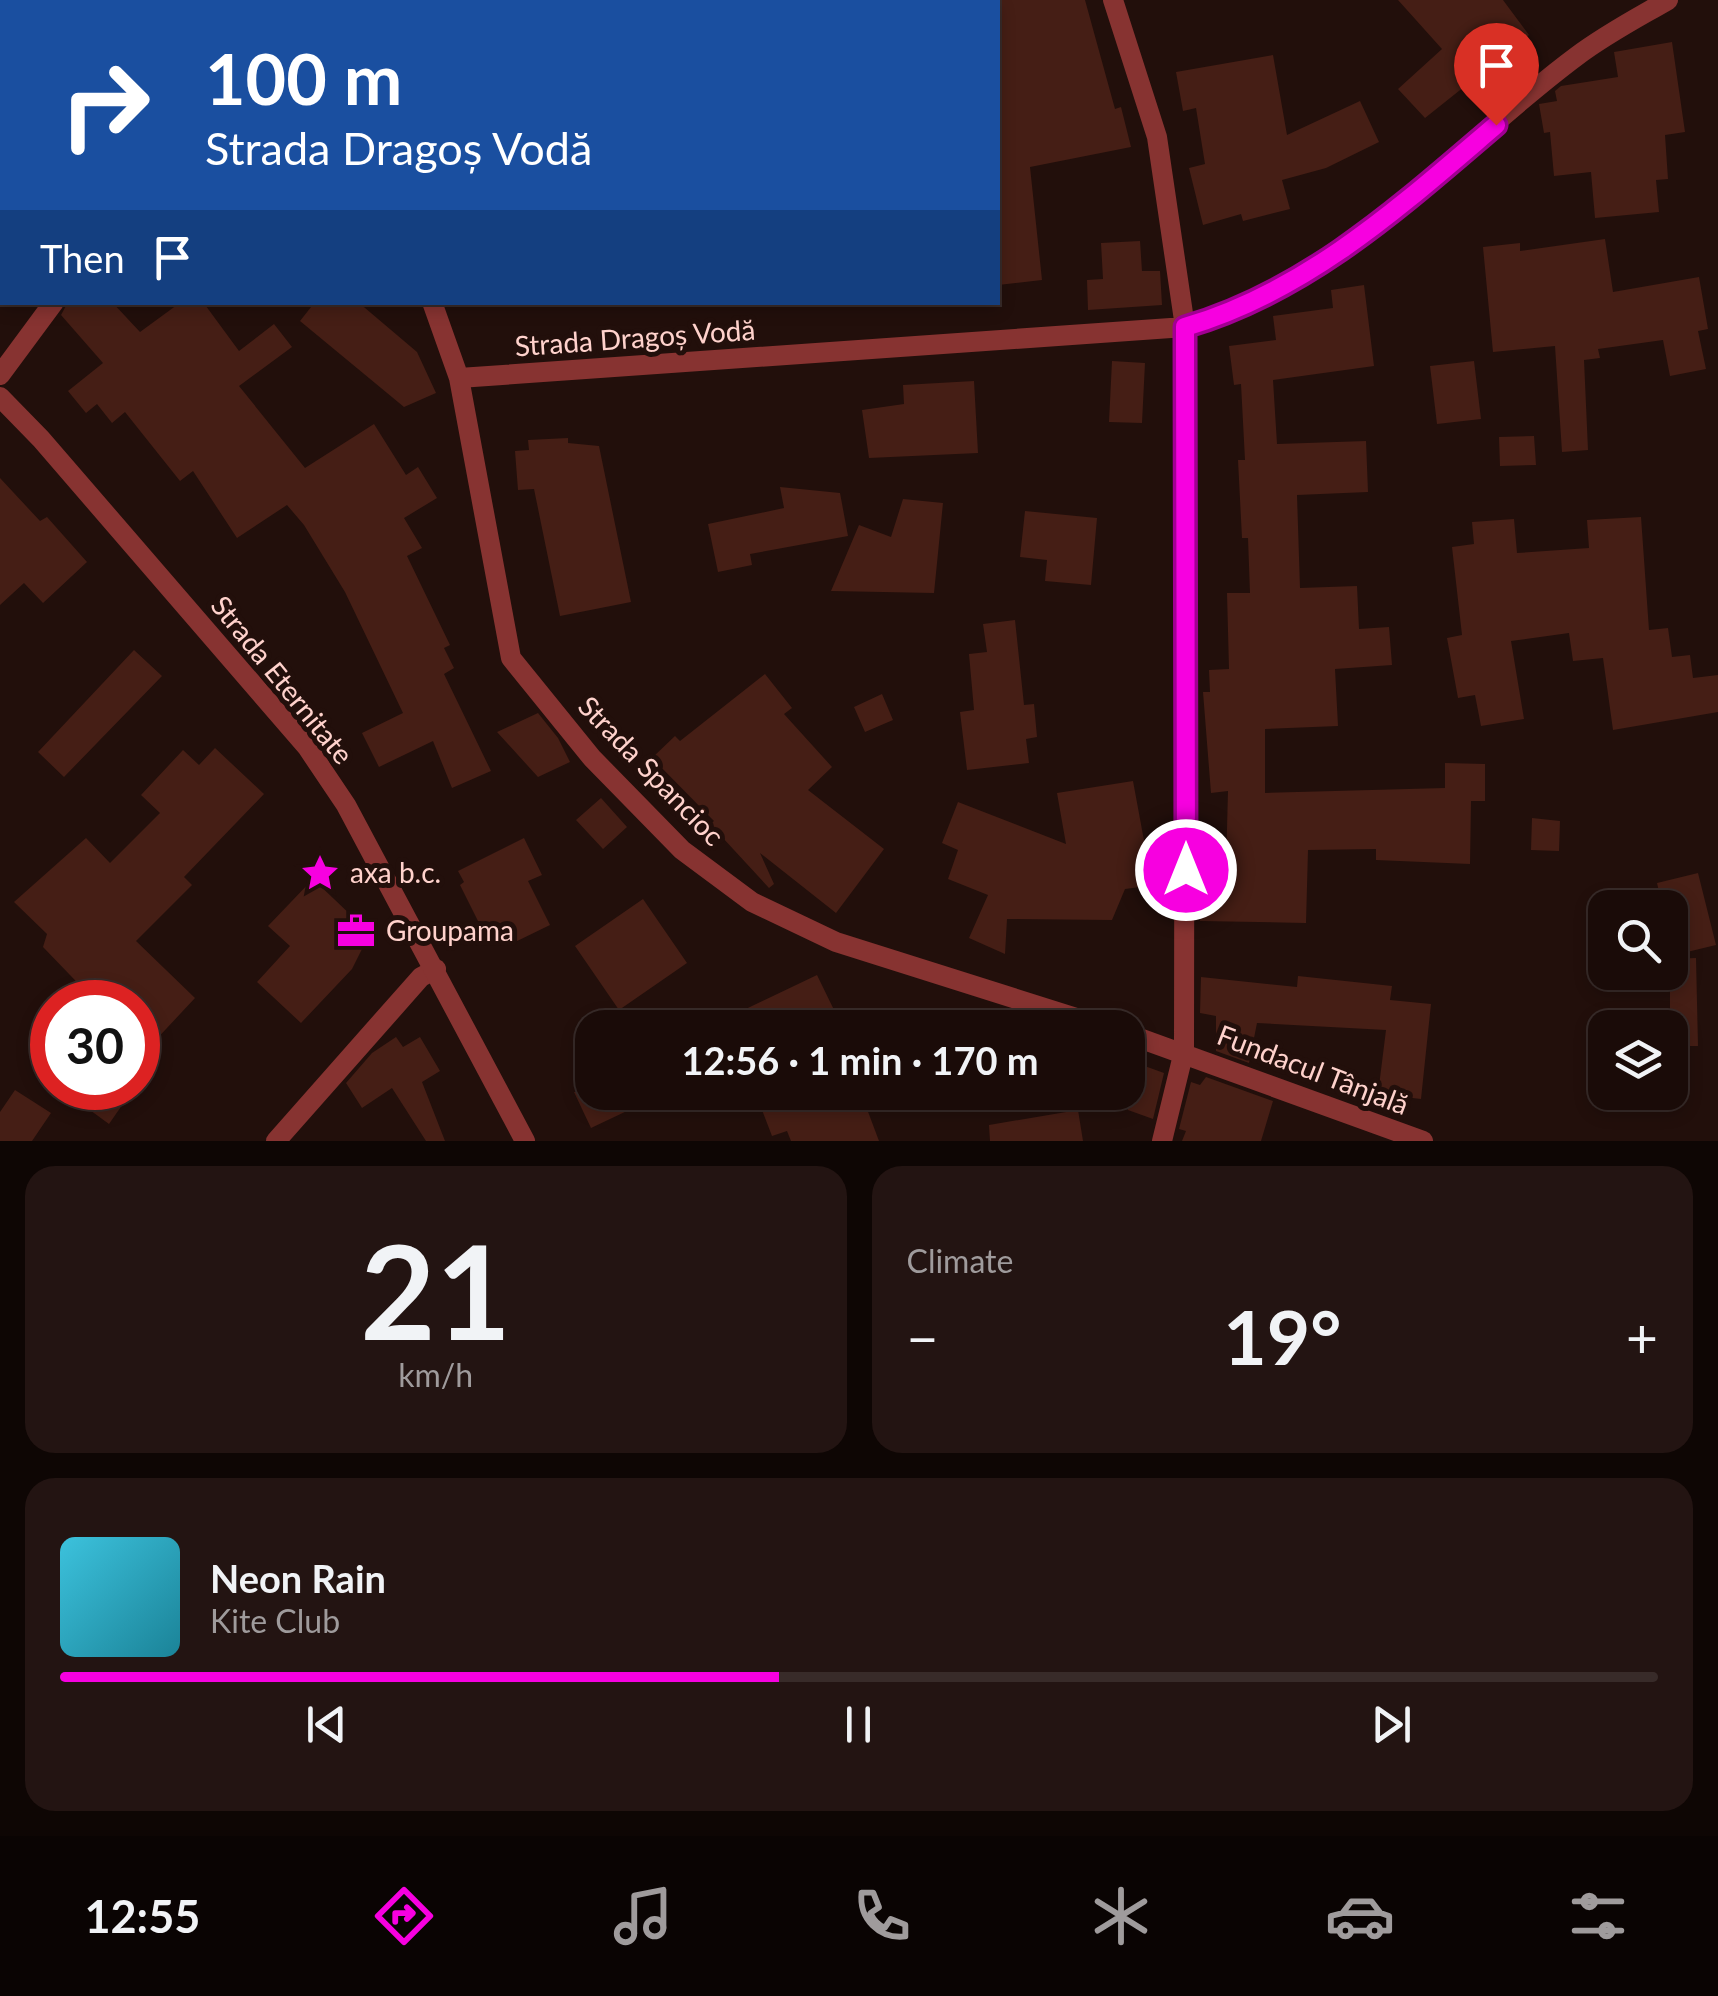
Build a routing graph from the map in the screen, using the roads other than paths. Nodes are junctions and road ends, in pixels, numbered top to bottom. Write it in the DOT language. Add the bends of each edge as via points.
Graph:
graph roads {
  1 [pos="1113,0"];
  2 [pos="1668,0"];
  3 [pos="52,305"];
  4 [pos="433,305"];
  5 [pos="1185,327"];
  6 [pos="0,375"];
  7 [pos="459,378"];
  8 [pos="0,398"];
  9 [pos="436,969"];
  10 [pos="1051,1010"];
  11 [pos="1145,1039"];
  12 [pos="1184,1051"];
  13 [pos="276,1141"];
  14 [pos="524,1141"];
  15 [pos="1162,1141"];
  16 [pos="1423,1141"];
  1 -- 5 [label="street" via="1157,137"];
  2 -- 5 [label="street, Strada Dragoș Vodă" via="1576,57 1391,216 1300,278 1262,300"];
  3 -- 6 [label="street"];
  4 -- 7 [label="street, Strada Spancioc"];
  5 -- 7 [label="street, Strada Dragoș Vodă"];
  5 -- 12 [label="street"];
  7 -- 10 [label="street, Strada Spancioc" via="511,658 592,758 682,850 752,902 836,942"];
  8 -- 9 [label="street, Strada Eternitate" via="307,748"];
  9 -- 13 [label="street" via="421,977"];
  9 -- 14 [label="street, Strada Eternitate"];
  11 -- 12 [label="street"];
  12 -- 15 [label="street"];
  12 -- 16 [label="street, Fundacul Tânjală"];
}
